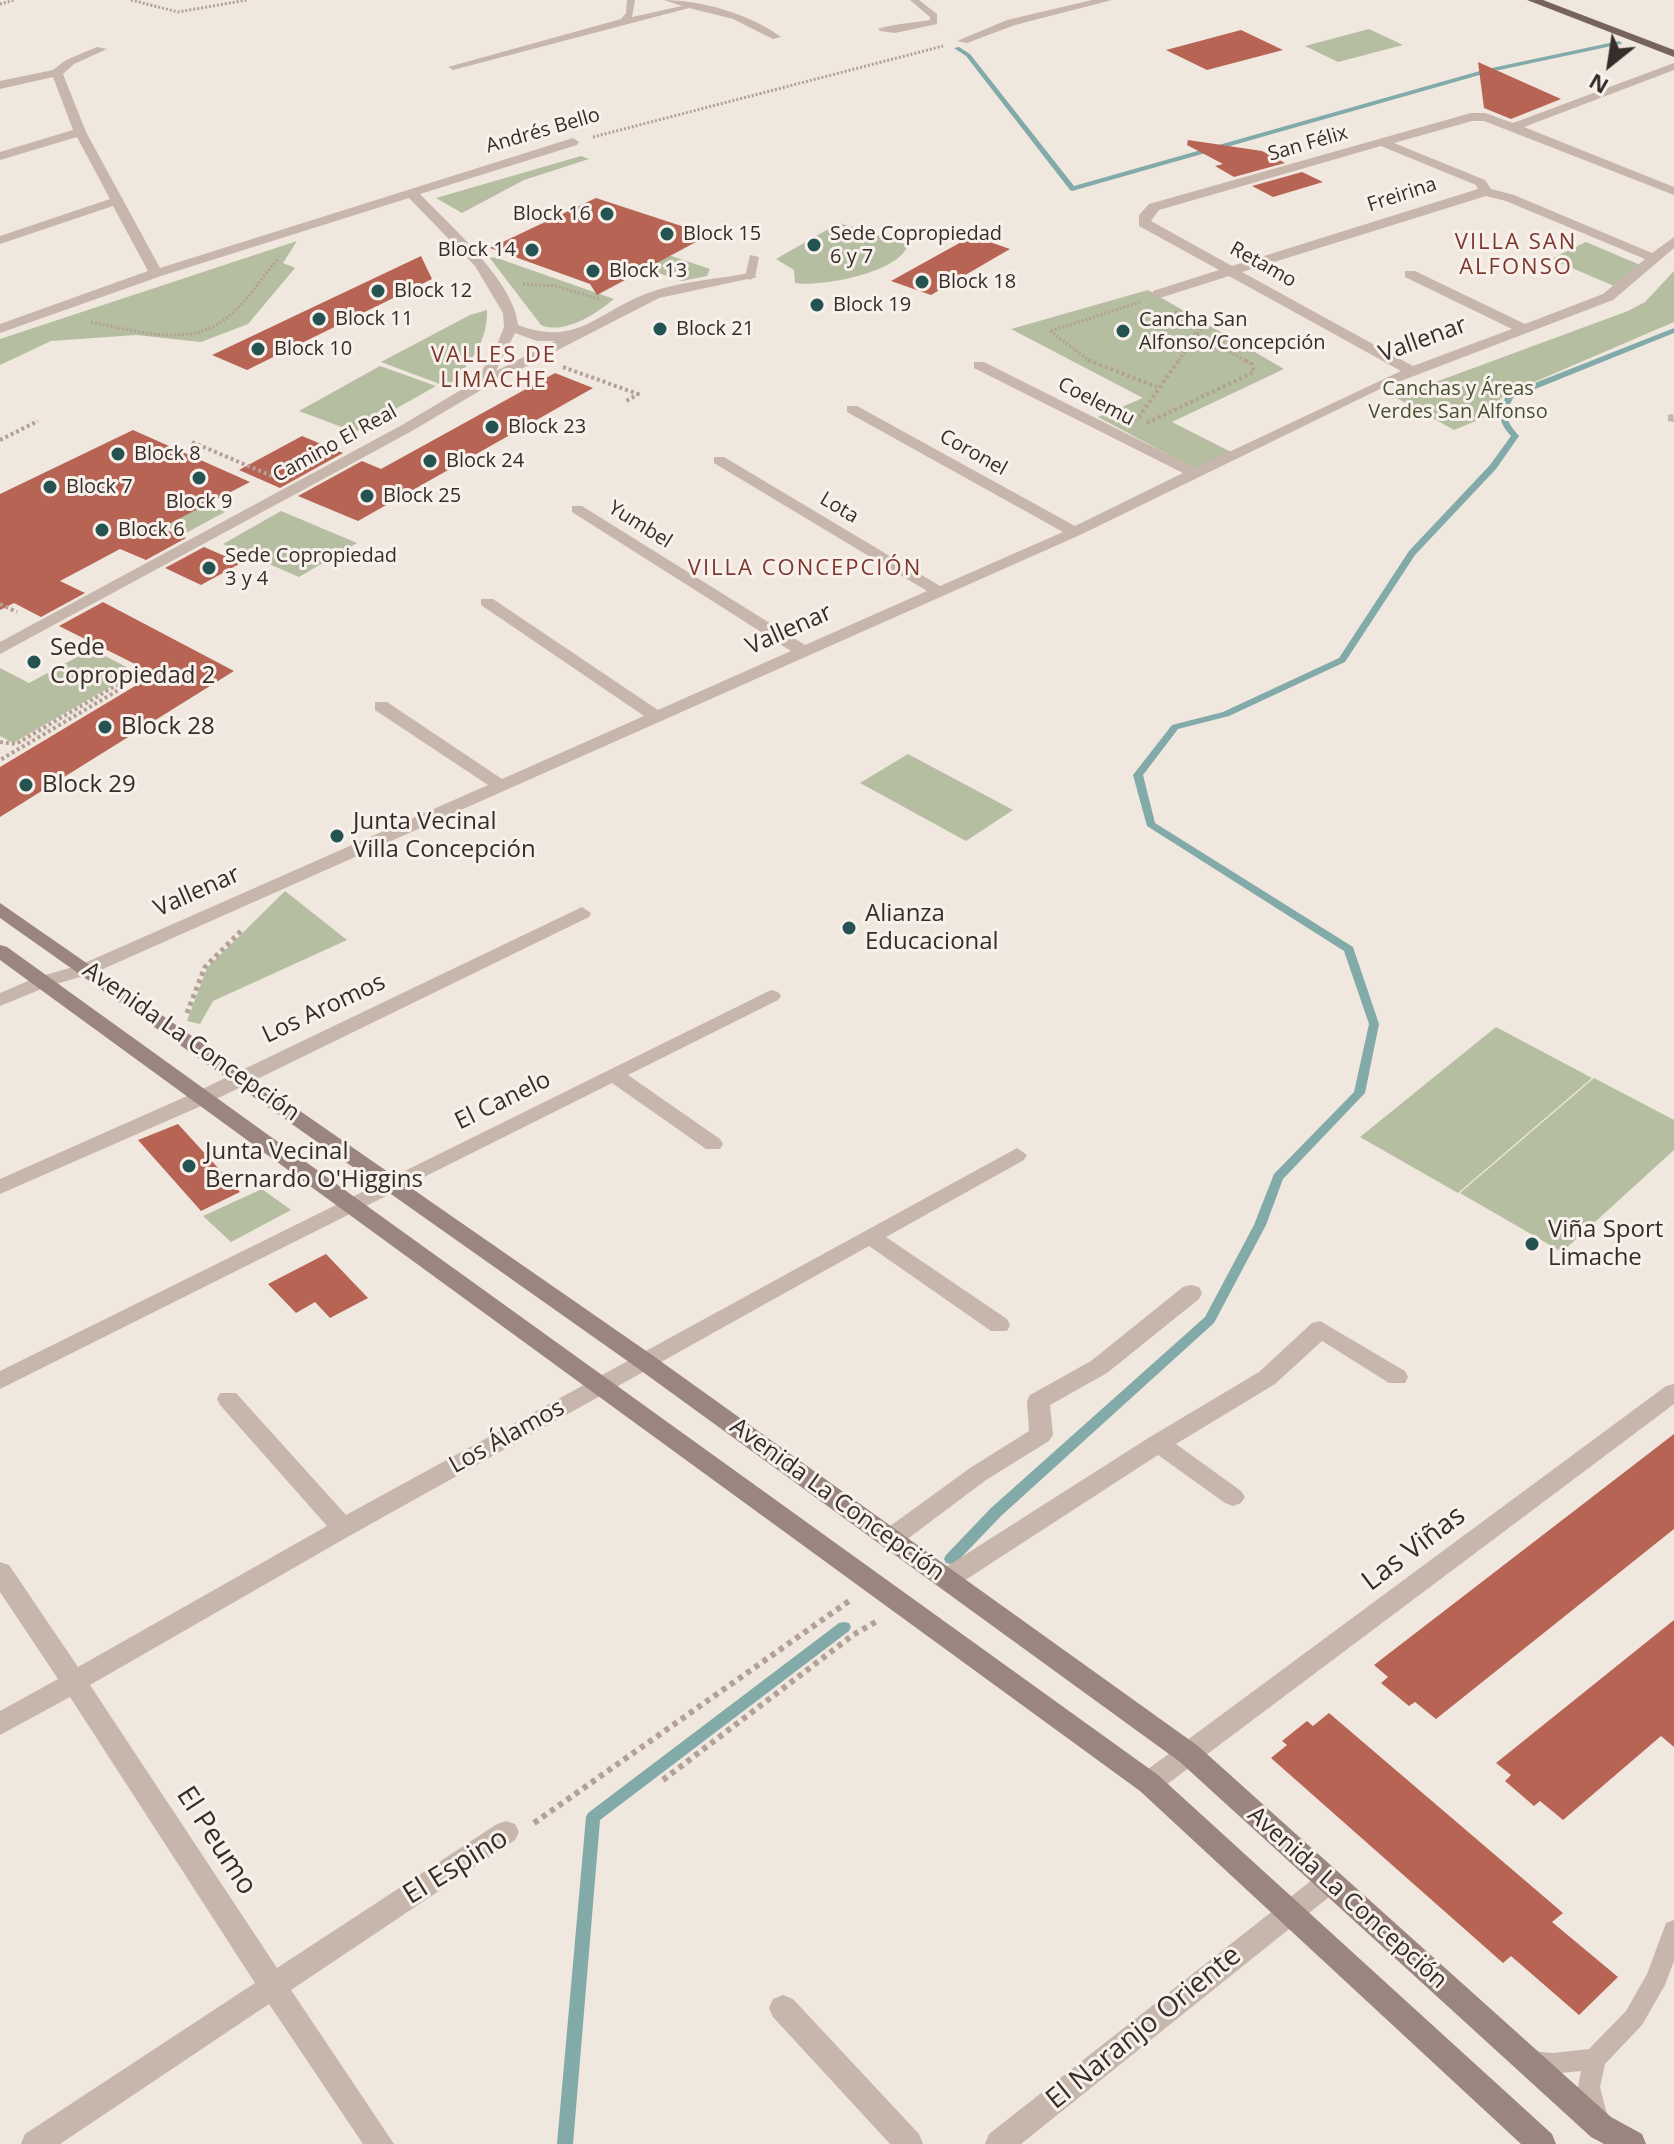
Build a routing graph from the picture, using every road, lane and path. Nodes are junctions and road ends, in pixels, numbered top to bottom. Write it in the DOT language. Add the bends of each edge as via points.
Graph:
graph roads {
  1 [pos="15,0"];
  2 [pos="131,0"];
  3 [pos="247,0"];
  4 [pos="631,0"];
  5 [pos="668,0"];
  6 [pos="914,0"];
  7 [pos="1106,0"];
  8 [pos="1533,0"];
  9 [pos="0,4"];
  10 [pos="694,6"];
  11 [pos="624,21"];
  12 [pos="883,29"];
  13 [pos="776,37"];
  14 [pos="963,41"];
  15 [pos="101,49"];
  16 [pos="1674,54"];
  17 [pos="1674,66"];
  18 [pos="453,67"];
  19 [pos="57,73"];
  20 [pos="0,85"];
  21 [pos="1513,127"];
  22 [pos="80,132"];
  23 [pos="573,142"];
  24 [pos="1384,143"];
  25 [pos="0,156"];
  26 [pos="1674,191"];
  27 [pos="1486,192"];
  28 [pos="412,193"];
  29 [pos="115,201"];
  30 [pos="1145,215"];
  31 [pos="0,240"];
  32 [pos="1674,241"];
  33 [pos="280,256"];
  34 [pos="754,257"];
  35 [pos="1654,258"];
  36 [pos="1232,271"];
  37 [pos="156,273"];
  38 [pos="1410,274"];
  39 [pos="750,277"];
  40 [pos="493,281"];
  41 [pos="1158,294"];
  42 [pos="1144,300"];
  43 [pos="627,306"];
  44 [pos="84,320"];
  45 [pos="511,327"];
  46 [pos="1201,328"];
  47 [pos="0,329"];
  48 [pos="1526,330"];
  49 [pos="1194,333"];
  50 [pos="577,335"];
  51 [pos="979,365"];
  52 [pos="561,367"];
  53 [pos="1411,371"];
  54 [pos="481,384"];
  55 [pos="1157,387"];
  56 [pos="626,401"];
  57 [pos="852,409"];
  58 [pos="38,421"];
  59 [pos="1089,422"];
  60 [pos="1136,429"];
  61 [pos="0,440"];
  62 [pos="192,442"];
  63 [pos="719,460"];
  64 [pos="1196,474"];
  65 [pos="283,480"];
  66 [pos="577,509"];
  67 [pos="1075,532"];
  68 [pos="938,591"];
  69 [pos="487,602"];
  70 [pos="0,649"];
  71 [pos="804,652"];
  72 [pos="117,694"];
  73 [pos="108,696"];
  74 [pos="381,706"];
  75 [pos="657,717"];
  76 [pos="0,742"];
  77 [pos="0,760"];
  78 [pos="501,786"];
  79 [pos="0,909"];
  80 [pos="582,913"];
  81 [pos="246,926"];
  82 [pos="0,951"];
  83 [pos="87,969"];
  84 [pos="42,982"];
  85 [pos="771,996"];
  86 [pos="0,1000"];
  87 [pos="185,1037"];
  88 [pos="614,1075"];
  89 [pos="242,1077"];
  90 [pos="201,1098"];
  91 [pos="713,1144"];
  92 [pos="1017,1155"];
  93 [pos="393,1185"];
  94 [pos="0,1187"];
  95 [pos="350,1206"];
  96 [pos="870,1236"];
  97 [pos="1191,1293"];
  98 [pos="999,1325"];
  99 [pos="644,1361"];
  100 [pos="1397,1377"];
  101 [pos="0,1381"];
  102 [pos="598,1386"];
  103 [pos="1674,1392"];
  104 [pos="228,1399"];
  105 [pos="1158,1443"];
  106 [pos="1233,1497"];
  107 [pos="343,1528"];
  108 [pos="890,1539"];
  109 [pos="0,1572"];
  110 [pos="947,1579"];
  111 [pos="873,1584"];
  112 [pos="905,1607"];
  113 [pos="75,1681"];
  114 [pos="0,1724"];
  115 [pos="1189,1754"];
  116 [pos="663,1780"];
  117 [pos="1149,1783"];
  118 [pos="506,1832"];
  119 [pos="1330,1881"];
  120 [pos="1288,1911"];
  121 [pos="1674,1930"];
  122 [pos="271,1987"];
  123 [pos="783,2008"];
  124 [pos="1595,2059"];
  125 [pos="1528,2061"];
  126 [pos="1599,2136"];
  127 [pos="35,2144"];
  128 [pos="380,2144"];
  129 [pos="909,2144"];
  130 [pos="999,2144"];
  131 [pos="1542,2144"];
  132 [pos="1632,2144"];
  1 -- 9 [label="path"];
  2 -- 3 [label="path" via="178,12"];
  4 -- 11 [label="lane"];
  5 -- 10 [label="lane"];
  6 -- 12 [label="lane" via="934,16 934,22"];
  7 -- 14 [label="street" via="1011,22"];
  8 -- 16 [label="main road"];
  10 -- 11 [label="lane"];
  10 -- 13 [label="lane" via="736,17"];
  11 -- 18 [label="lane"];
  14 -- 23 [label="path, Andrés Bello"];
  15 -- 19 [label="street"];
  17 -- 21 [label="street"];
  19 -- 20 [label="street"];
  19 -- 22 [label="street"];
  21 -- 24 [label="street, San Félix" via="1485,117"];
  21 -- 26 [label="street"];
  22 -- 25 [label="street"];
  22 -- 29 [label="street"];
  23 -- 28 [label="street, Andrés Bello"];
  24 -- 27 [label="street" via="1481,183"];
  24 -- 30 [label="street, San Félix" via="1154,207"];
  27 -- 35 [label="street"];
  27 -- 36 [label="street, Freirina"];
  28 -- 37 [label="street, Andrés Bello"];
  28 -- 40 [label="street"];
  29 -- 31 [label="street"];
  29 -- 37 [label="street"];
  30 -- 36 [label="street, Retamo" via="1144,223"];
  32 -- 35 [label="street, Vallenar"];
  33 -- 44 [label="path" via="228,316 202,331 159,334"];
  34 -- 39 [label="lane"];
  35 -- 48 [label="street, Vallenar" via="1608,297"];
  36 -- 41 [label="street, Freirina"];
  36 -- 53 [label="street, Retamo"];
  37 -- 47 [label="street, Andrés Bello"];
  38 -- 48 [label="street"];
  39 -- 43 [label="street, Camino El Real" via="655,295"];
  40 -- 43 [label="path" via="555,286"];
  40 -- 45 [label="street" via="510,313"];
  42 -- 55 [label="path" via="1050,331 1094,364"];
  43 -- 50 [label="street, Camino El Real"];
  45 -- 50 [label="street" via="537,337"];
  45 -- 54 [label="street"];
  46 -- 49 [label="path"];
  48 -- 53 [label="street, Vallenar"];
  49 -- 55 [label="path"];
  49 -- 60 [label="path" via="1252,364 1254,372"];
  50 -- 54 [label="street, Camino El Real"];
  51 -- 59 [label="street, Coelemu"];
  52 -- 56 [label="path" via="638,394"];
  53 -- 64 [label="street, Vallenar"];
  54 -- 70 [label="street, Camino El Real"];
  55 -- 59 [label="path" via="1139,417 1124,423 1109,415"];
  57 -- 67 [label="street, Coronel"];
  58 -- 61 [label="path"];
  59 -- 64 [label="street, Coelemu"];
  62 -- 65 [label="path"];
  63 -- 68 [label="street, Lota"];
  64 -- 67 [label="street, Vallenar"];
  66 -- 71 [label="street, Yumbel"];
  67 -- 68 [label="street, Vallenar"];
  68 -- 71 [label="street, Vallenar"];
  69 -- 75 [label="street"];
  71 -- 75 [label="street, Vallenar"];
  72 -- 73 [label="path"];
  73 -- 76 [label="path" via="122,688 117,685 16,744"];
  73 -- 77 [label="path"];
  74 -- 78 [label="street"];
  75 -- 78 [label="street, Vallenar"];
  78 -- 83 [label="street, Vallenar"];
  79 -- 83 [label="street, Avenida La Concepción"];
  80 -- 89 [label="street, Los Aromos"];
  81 -- 87 [label="path" via="205,967 184,1020"];
  82 -- 84 [label="street, Avenida La Concepción"];
  83 -- 84 [label="street, Vallenar"];
  83 -- 87 [label="street, Avenida La Concepción"];
  84 -- 86 [label="street, Vallenar"];
  84 -- 90 [label="street, Avenida La Concepción"];
  85 -- 88 [label="street, El Canelo"];
  87 -- 89 [label="street, Avenida La Concepción"];
  88 -- 91 [label="street"];
  88 -- 93 [label="street, El Canelo"];
  89 -- 90 [label="street, Los Aromos"];
  89 -- 93 [label="street, Avenida La Concepción"];
  90 -- 94 [label="street, Los Aromos"];
  90 -- 95 [label="street, Avenida La Concepción"];
  92 -- 96 [label="street, Los Álamos"];
  93 -- 95 [label="street, El Canelo"];
  93 -- 99 [label="street, Avenida La Concepción"];
  95 -- 101 [label="street, El Canelo"];
  95 -- 102 [label="street, Avenida La Concepción"];
  96 -- 98 [label="street"];
  96 -- 99 [label="street, Los Álamos"];
  97 -- 108 [label="street" via="1099,1367 1038,1401 1041,1435"];
  99 -- 102 [label="street, Los Álamos"];
  99 -- 108 [label="street, Avenida La Concepción"];
  100 -- 105 [label="street" via="1320,1329 1267,1378"];
  102 -- 107 [label="street, Los Álamos"];
  102 -- 111 [label="street, Avenida La Concepción"];
  103 -- 115 [label="street, Las Viñas"];
  104 -- 107 [label="street"];
  105 -- 106 [label="street"];
  105 -- 110 [label="street"];
  107 -- 113 [label="street, Los Álamos"];
  108 -- 110 [label="street, Avenida La Concepción"];
  109 -- 113 [label="street, El Peumo"];
  110 -- 115 [label="street, Avenida La Concepción"];
  111 -- 112 [label="street, Avenida La Concepción"];
  111 -- 118 [label="path, El Espino" via="544,1819"];
  112 -- 116 [label="path" via="853,1635"];
  112 -- 117 [label="street, Avenida La Concepción"];
  113 -- 114 [label="street, Los Álamos"];
  113 -- 122 [label="street, El Peumo"];
  115 -- 117 [label="street, Las Viñas"];
  115 -- 119 [label="street, Avenida La Concepción"];
  117 -- 120 [label="street, Avenida La Concepción"];
  118 -- 122 [label="street, El Espino"];
  119 -- 120 [label="street, El Naranjo Oriente"];
  119 -- 125 [label="street, Avenida La Concepción"];
  120 -- 130 [label="street, El Naranjo Oriente"];
  120 -- 131 [label="street, Avenida La Concepción"];
  121 -- 124 [label="lane" via="1657,1978 1634,2018"];
  122 -- 127 [label="street, El Espino"];
  122 -- 128 [label="street, El Peumo"];
  123 -- 129 [label="street"];
  124 -- 125 [label="lane"];
  124 -- 126 [label="lane" via="1589,2087"];
  125 -- 126 [label="street, Avenida La Concepción"];
  126 -- 132 [label="street, Avenida La Concepción"];
}
